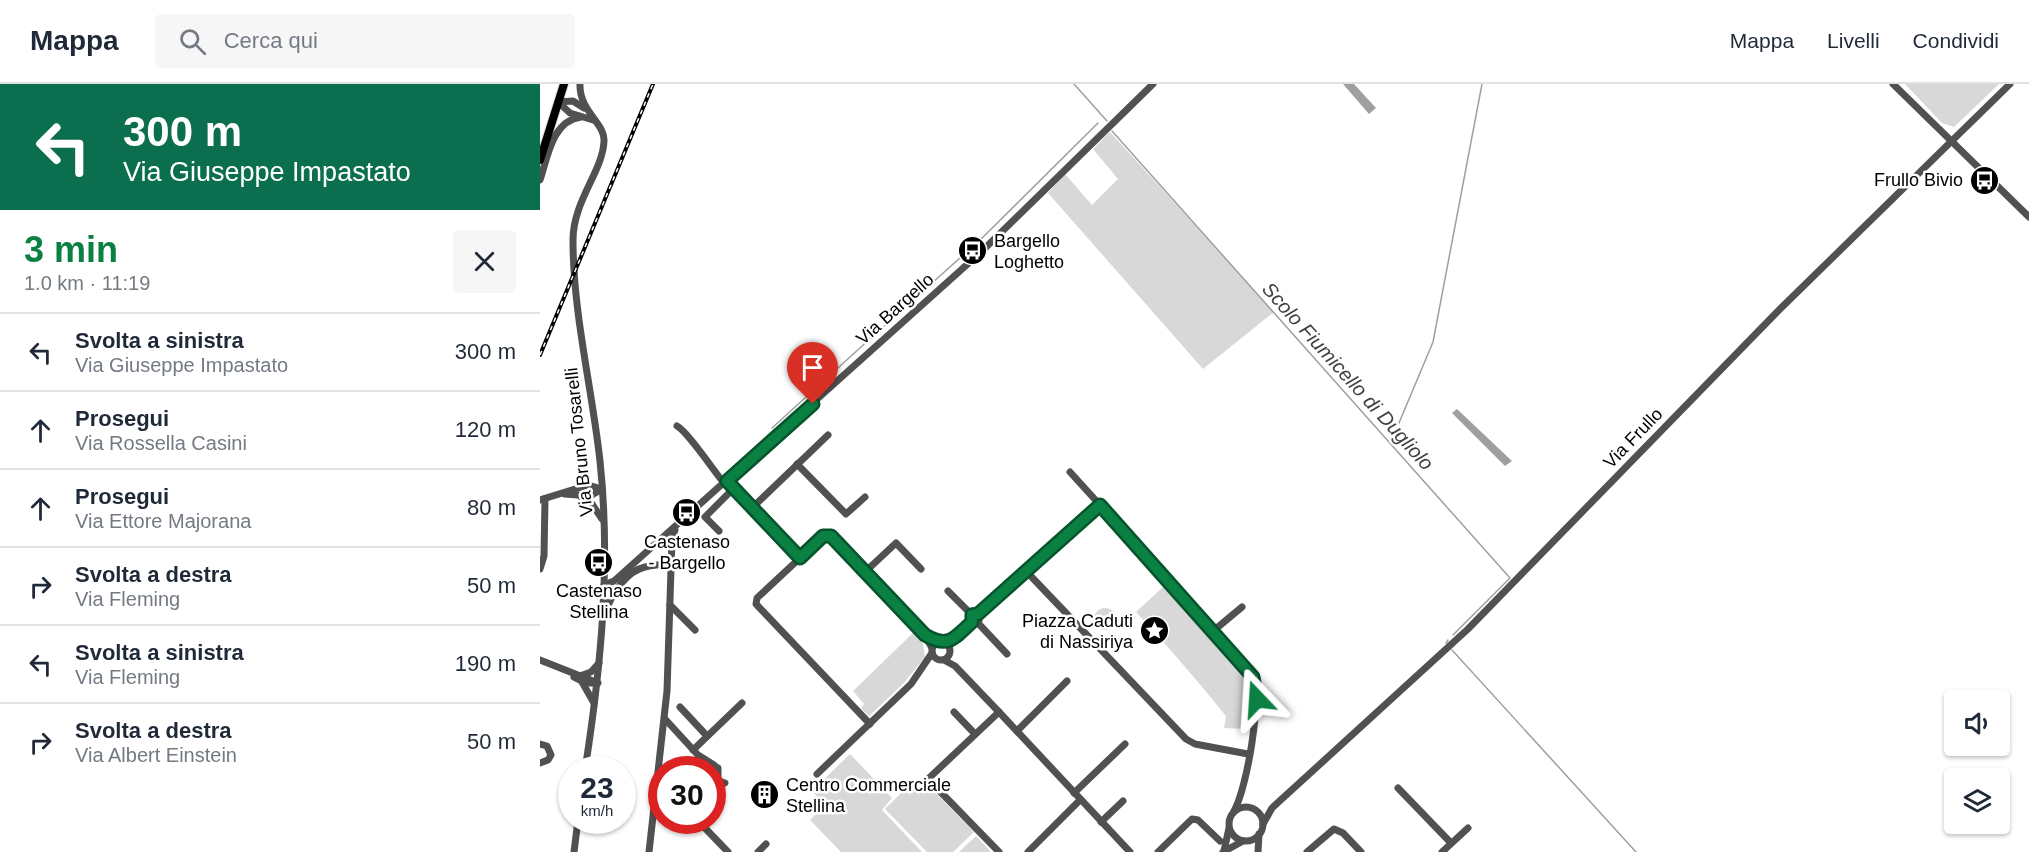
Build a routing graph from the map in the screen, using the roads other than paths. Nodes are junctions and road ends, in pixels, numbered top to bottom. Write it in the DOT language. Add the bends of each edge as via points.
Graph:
graph roads {
  1 [pos="564,84"];
  2 [pos="580,84"];
  3 [pos="1153,84"];
  4 [pos="1893,84"];
  5 [pos="2010,84"];
  6 [pos="558,102"];
  7 [pos="586,109"];
  8 [pos="581,117"];
  9 [pos="593,120"];
  10 [pos="1950,142"];
  11 [pos="540,160"];
  12 [pos="540,180"];
  13 [pos="2029,217"];
  14 [pos="677,426"];
  15 [pos="828,435"];
  16 [pos="600,463"];
  17 [pos="797,464"];
  18 [pos="1070,472"];
  19 [pos="726,482"];
  20 [pos="588,485"];
  21 [pos="734,488"];
  22 [pos="602,489"];
  23 [pos="563,494"];
  24 [pos="576,495"];
  25 [pos="865,496"];
  26 [pos="543,499"];
  27 [pos="1100,505"];
  28 [pos="752,508"];
  29 [pos="604,523"];
  30 [pos="678,525"];
  31 [pos="718,531"];
  32 [pos="671,558"];
  33 [pos="800,558"];
  34 [pos="657,566"];
  35 [pos="540,569"];
  36 [pos="921,569"];
  37 [pos="1025,570"];
  38 [pos="865,572"];
  39 [pos="671,577"];
  40 [pos="604,585"];
  41 [pos="618,588"];
  42 [pos="948,591"];
  43 [pos="670,605"];
  44 [pos="1242,608"];
  45 [pos="604,618"];
  46 [pos="975,618"];
  47 [pos="695,630"];
  48 [pos="1212,632"];
  49 [pos="925,635"];
  50 [pos="946,645"];
  51 [pos="932,650"];
  52 [pos="1007,654"];
  53 [pos="540,660"];
  54 [pos="601,660"];
  55 [pos="942,660"];
  56 [pos="955,666"];
  57 [pos="924,668"];
  58 [pos="580,678"];
  59 [pos="1067,681"];
  60 [pos="598,683"];
  61 [pos="742,703"];
  62 [pos="595,707"];
  63 [pos="680,707"];
  64 [pos="954,712"];
  65 [pos="999,712"];
  66 [pos="665,719"];
  67 [pos="870,724"];
  68 [pos="1017,731"];
  69 [pos="975,734"];
  70 [pos="707,736"];
  71 [pos="540,744"];
  72 [pos="1125,744"];
  73 [pos="696,752"];
  74 [pos="1248,754"];
  75 [pos="587,756"];
  76 [pos="698,756"];
  77 [pos="702,756"];
  78 [pos="540,763"];
  79 [pos="818,774"];
  80 [pos="1245,781"];
  81 [pos="1398,788"];
  82 [pos="1074,793"];
  83 [pos="1080,800"];
  84 [pos="1123,801"];
  85 [pos="1252,808"];
  86 [pos="1272,808"];
  87 [pos="1234,811"];
  88 [pos="1101,822"];
  89 [pos="1263,824"];
  90 [pos="1229,828"];
  91 [pos="1468,828"];
  92 [pos="576,834"];
  93 [pos="711,834"];
  94 [pos="1260,834"];
  95 [pos="1220,841"];
  96 [pos="1244,841"];
  97 [pos="1451,843"];
  98 [pos="766,844"];
  99 [pos="574,852"];
  100 [pos="649,852"];
  101 [pos="728,852"];
  102 [pos="758,852"];
  103 [pos="999,852"];
  104 [pos="1028,852"];
  105 [pos="1130,852"];
  106 [pos="1158,852"];
  107 [pos="1223,852"];
  108 [pos="1257,852"];
  109 [pos="1307,852"];
  110 [pos="1361,852"];
  111 [pos="1442,852"];
  1 -- 6 [label="main road"];
  2 -- 7 [label="street, Via Bruno Tosarelli"];
  3 -- 19 [label="street, Via Bargello" via="982,251"];
  4 -- 10 [label="street"];
  5 -- 10 [label="street, Via Frullo"];
  6 -- 7 [label="street" via="573,101"];
  6 -- 8 [label="street"];
  6 -- 11 [label="main road"];
  7 -- 9 [label="street, Via Bruno Tosarelli"];
  8 -- 9 [label="street"];
  8 -- 12 [label="street" via="560,127"];
  9 -- 16 [label="street, Via Bruno Tosarelli" via="602,130 604,143 581,200 573,238"];
  10 -- 13 [label="street"];
  10 -- 86 [label="street, Via Frullo" via="1780,309 1468,630"];
  14 -- 19 [label="street" via="685,430 702,457"];
  15 -- 17 [label="street"];
  16 -- 20 [label="street"];
  16 -- 22 [label="street, Via Bruno Tosarelli"];
  17 -- 25 [label="street" via="846,514"];
  17 -- 28 [label="street"];
  18 -- 27 [label="street"];
  19 -- 21 [label="street"];
  19 -- 30 [label="street, Via Bargello"];
  20 -- 22 [label="street"];
  20 -- 23 [label="street"];
  21 -- 28 [label="street"];
  21 -- 31 [label="street" via="705,517"];
  22 -- 24 [label="street" via="594,495"];
  22 -- 29 [label="street, Via Bruno Tosarelli"];
  23 -- 24 [label="street"];
  23 -- 26 [label="street"];
  24 -- 29 [label="street" via="592,504"];
  26 -- 35 [label="street" via="544,555"];
  27 -- 37 [label="street"];
  27 -- 48 [label="street"];
  28 -- 33 [label="street"];
  29 -- 40 [label="street, Via Bruno Tosarelli"];
  30 -- 32 [label="street"];
  30 -- 40 [label="street, Via Bargello" via="614,581"];
  32 -- 34 [label="street"];
  32 -- 39 [label="street"];
  33 -- 38 [label="street" via="829,534"];
  33 -- 67 [label="street" via="757,598 756,604"];
  34 -- 39 [label="street"];
  34 -- 41 [label="street" via="637,570"];
  36 -- 38 [label="street" via="896,543"];
  37 -- 46 [label="street"];
  37 -- 74 [label="street" via="1186,738 1200,745"];
  38 -- 49 [label="street"];
  39 -- 43 [label="street"];
  40 -- 41 [label="street"];
  40 -- 45 [label="street, Via Bruno Tosarelli"];
  41 -- 45 [label="street"];
  42 -- 46 [label="street"];
  43 -- 47 [label="street"];
  43 -- 66 [label="street"];
  44 -- 48 [label="street"];
  45 -- 54 [label="street, Via Bruno Tosarelli"];
  46 -- 50 [label="street"];
  46 -- 52 [label="street"];
  48 -- 74 [label="street" via="1253,677 1257,688"];
  49 -- 50 [label="street"];
  49 -- 51 [label="street"];
  50 -- 51 [label="street"];
  50 -- 55 [label="street"];
  50 -- 56 [label="street"];
  51 -- 55 [label="street"];
  51 -- 57 [label="street"];
  53 -- 58 [label="street"];
  54 -- 58 [label="street"];
  54 -- 60 [label="street, Via Bruno Tosarelli"];
  55 -- 56 [label="street"];
  55 -- 57 [label="street"];
  56 -- 65 [label="street"];
  57 -- 67 [label="street"];
  58 -- 60 [label="street" via="589,684"];
  58 -- 62 [label="street"];
  59 -- 68 [label="street"];
  60 -- 62 [label="street, Via Bruno Tosarelli"];
  61 -- 70 [label="street"];
  62 -- 75 [label="street, Via Bruno Tosarelli"];
  63 -- 70 [label="street"];
  64 -- 69 [label="street"];
  65 -- 68 [label="street"];
  65 -- 69 [label="street"];
  66 -- 73 [label="street"];
  66 -- 100 [label="street"];
  67 -- 79 [label="street"];
  68 -- 82 [label="street"];
  69 -- 103 [label="street" via="928,779"];
  70 -- 73 [label="street"];
  71 -- 78 [label="street" via="547,746 551,755"];
  72 -- 82 [label="street"];
  73 -- 76 [label="street"];
  73 -- 77 [label="street"];
  74 -- 80 [label="street"];
  80 -- 85 [label="street"];
  80 -- 87 [label="street"];
  81 -- 97 [label="street"];
  82 -- 83 [label="street"];
  83 -- 88 [label="street"];
  83 -- 104 [label="street"];
  84 -- 88 [label="street"];
  85 -- 86 [label="street"];
  85 -- 87 [label="street"];
  85 -- 89 [label="street"];
  86 -- 89 [label="street, Via Frullo"];
  87 -- 90 [label="street"];
  88 -- 105 [label="street"];
  89 -- 94 [label="street"];
  90 -- 96 [label="street" via="1233,836"];
  90 -- 107 [label="street"];
  91 -- 97 [label="street"];
  92 -- 99 [label="street"];
  93 -- 101 [label="street"];
  94 -- 96 [label="street"];
  94 -- 108 [label="street"];
  95 -- 106 [label="street" via="1192,819"];
  96 -- 107 [label="street"];
  96 -- 108 [label="street"];
  97 -- 111 [label="street"];
  98 -- 102 [label="street"];
  109 -- 110 [label="street" via="1334,829"];
}
